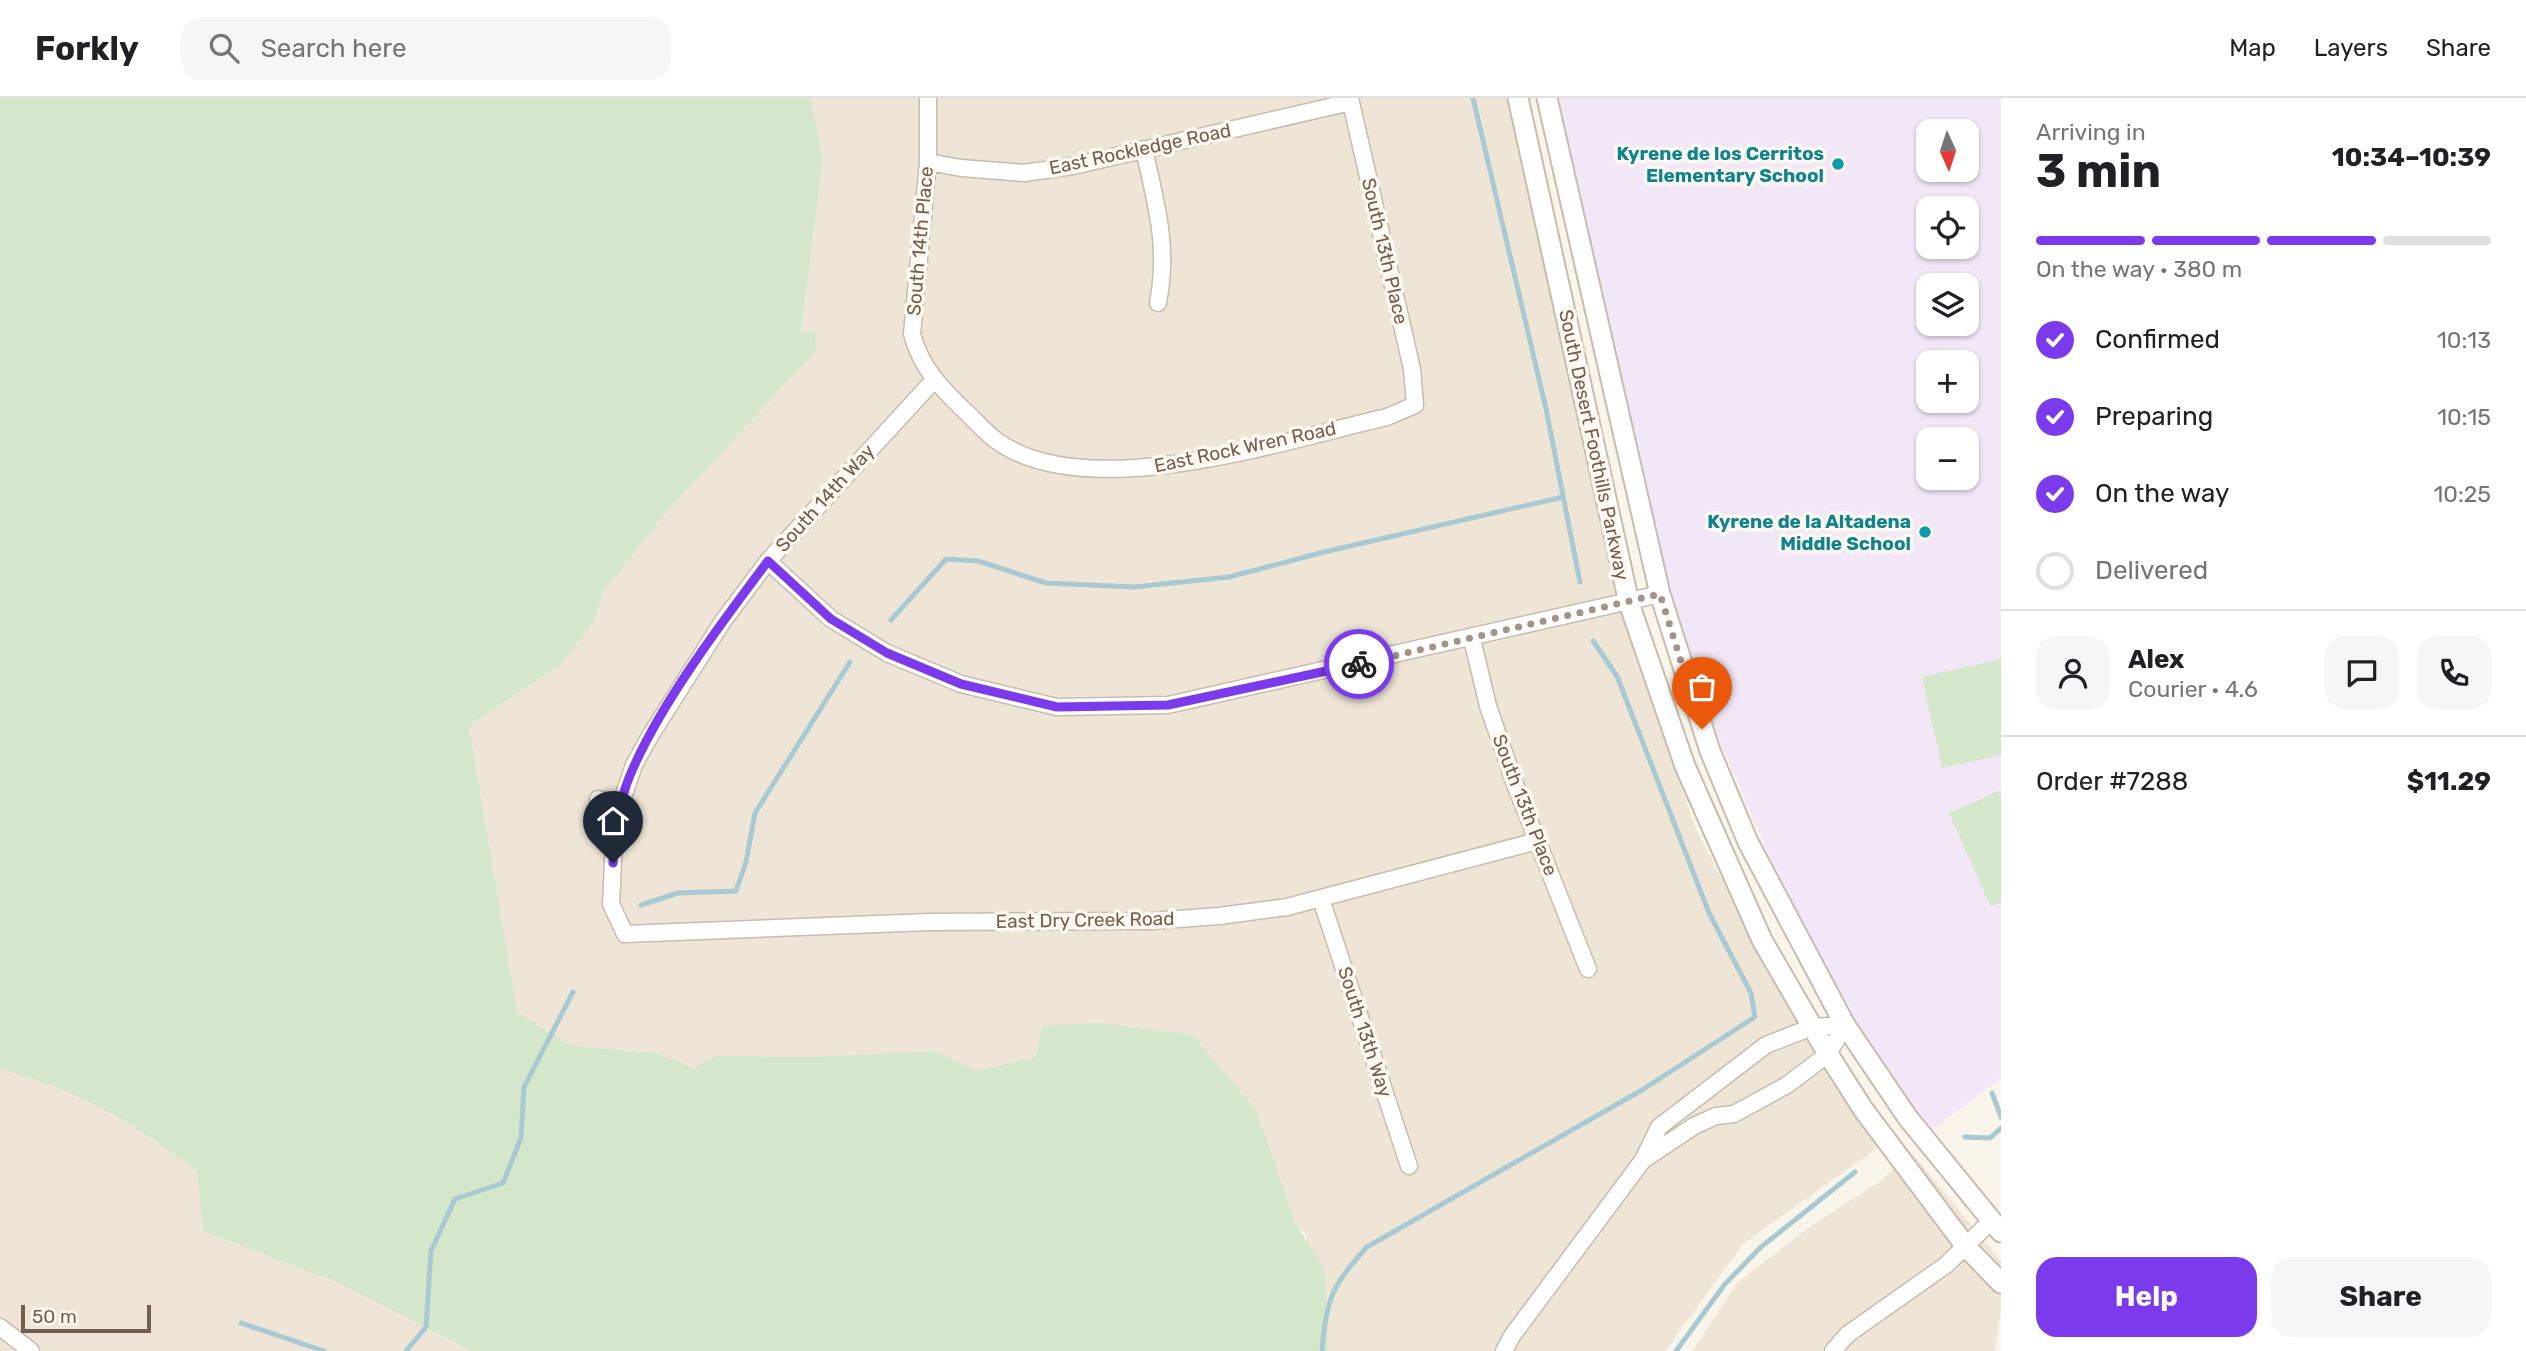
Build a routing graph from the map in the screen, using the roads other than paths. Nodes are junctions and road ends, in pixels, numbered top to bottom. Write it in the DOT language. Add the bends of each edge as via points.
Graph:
graph roads {
  1 [pos="928,98"];
  2 [pos="1518,98"];
  3 [pos="1547,98"];
  4 [pos="1351,100"];
  5 [pos="1144,149"];
  6 [pos="928,162"];
  7 [pos="1575,216"];
  8 [pos="1545,223"];
  9 [pos="1158,303"];
  10 [pos="935,379"];
  11 [pos="1415,405"];
  12 [pos="768,561"];
  13 [pos="1660,594"];
  14 [pos="1629,603"];
  15 [pos="1472,639"];
  16 [pos="598,799"];
  17 [pos="620,806"];
  18 [pos="1537,841"];
  19 [pos="1321,899"];
  20 [pos="625,934"];
  21 [pos="1588,969"];
  22 [pos="1845,1025"];
  23 [pos="1812,1027"];
  24 [pos="1828,1054"];
  25 [pos="1643,1160"];
  26 [pos="1409,1166"];
  27 [pos="1996,1227"];
  28 [pos="1967,1248"];
  29 [pos="2001,1283"];
  30 [pos="0,1327"];
  31 [pos="31,1351"];
  32 [pos="1504,1351"];
  33 [pos="1833,1351"];
  1 -- 6 [label="street, South 14th Place"];
  2 -- 8 [label="street, South Desert Foothills Parkway"];
  3 -- 7 [label="street, South Desert Foothills Parkway"];
  4 -- 5 [label="street, East Rockledge Road"];
  4 -- 11 [label="street, South 13th Place" via="1412,369"];
  5 -- 6 [label="street, East Rockledge Road" via="1024,173"];
  5 -- 9 [label="street" via="1164,244"];
  6 -- 10 [label="street, South 14th Place" via="912,334 919,359"];
  7 -- 8 [label="street"];
  7 -- 13 [label="street, South Desert Foothills Parkway"];
  8 -- 14 [label="street, South Desert Foothills Parkway"];
  10 -- 11 [label="street, East Rock Wren Road" via="998,442 1074,468 1114,470 1180,464 1387,417"];
  10 -- 12 [label="street, South 14th Way"];
  12 -- 15 [label="street" via="831,619 887,653 961,684 1057,707 1168,705"];
  12 -- 17 [label="street, South 14th Way" via="723,621 650,736"];
  13 -- 14 [label="street"];
  13 -- 22 [label="street, South Desert Foothills Parkway" via="1710,751 1744,831"];
  14 -- 15 [label="street"];
  14 -- 23 [label="street, South Desert Foothills Parkway" via="1685,766 1723,857 1762,940"];
  15 -- 18 [label="street, South 13th Place" via="1488,705"];
  16 -- 17 [label="street"];
  17 -- 20 [label="street, South 14th Way" via="611,904"];
  18 -- 19 [label="street, East Dry Creek Road"];
  18 -- 21 [label="street, South 13th Place"];
  19 -- 20 [label="street, East Dry Creek Road" via="1287,907 1151,921 929,922"];
  19 -- 26 [label="street, South 13th Way"];
  22 -- 23 [label="street"];
  22 -- 24 [label="street"];
  22 -- 27 [label="street, South Desert Foothills Parkway" via="1908,1118"];
  23 -- 24 [label="street, South Desert Foothills Parkway"];
  23 -- 25 [label="street" via="1766,1045 1683,1106 1659,1127"];
  24 -- 25 [label="street" via="1787,1085 1734,1114 1694,1126"];
  24 -- 28 [label="street, South Desert Foothills Parkway" via="1863,1109"];
  25 -- 32 [label="street"];
  27 -- 28 [label="street"];
  28 -- 29 [label="street, South Desert Foothills Parkway"];
  28 -- 33 [label="street" via="1848,1335"];
  30 -- 31 [label="street"];
}
